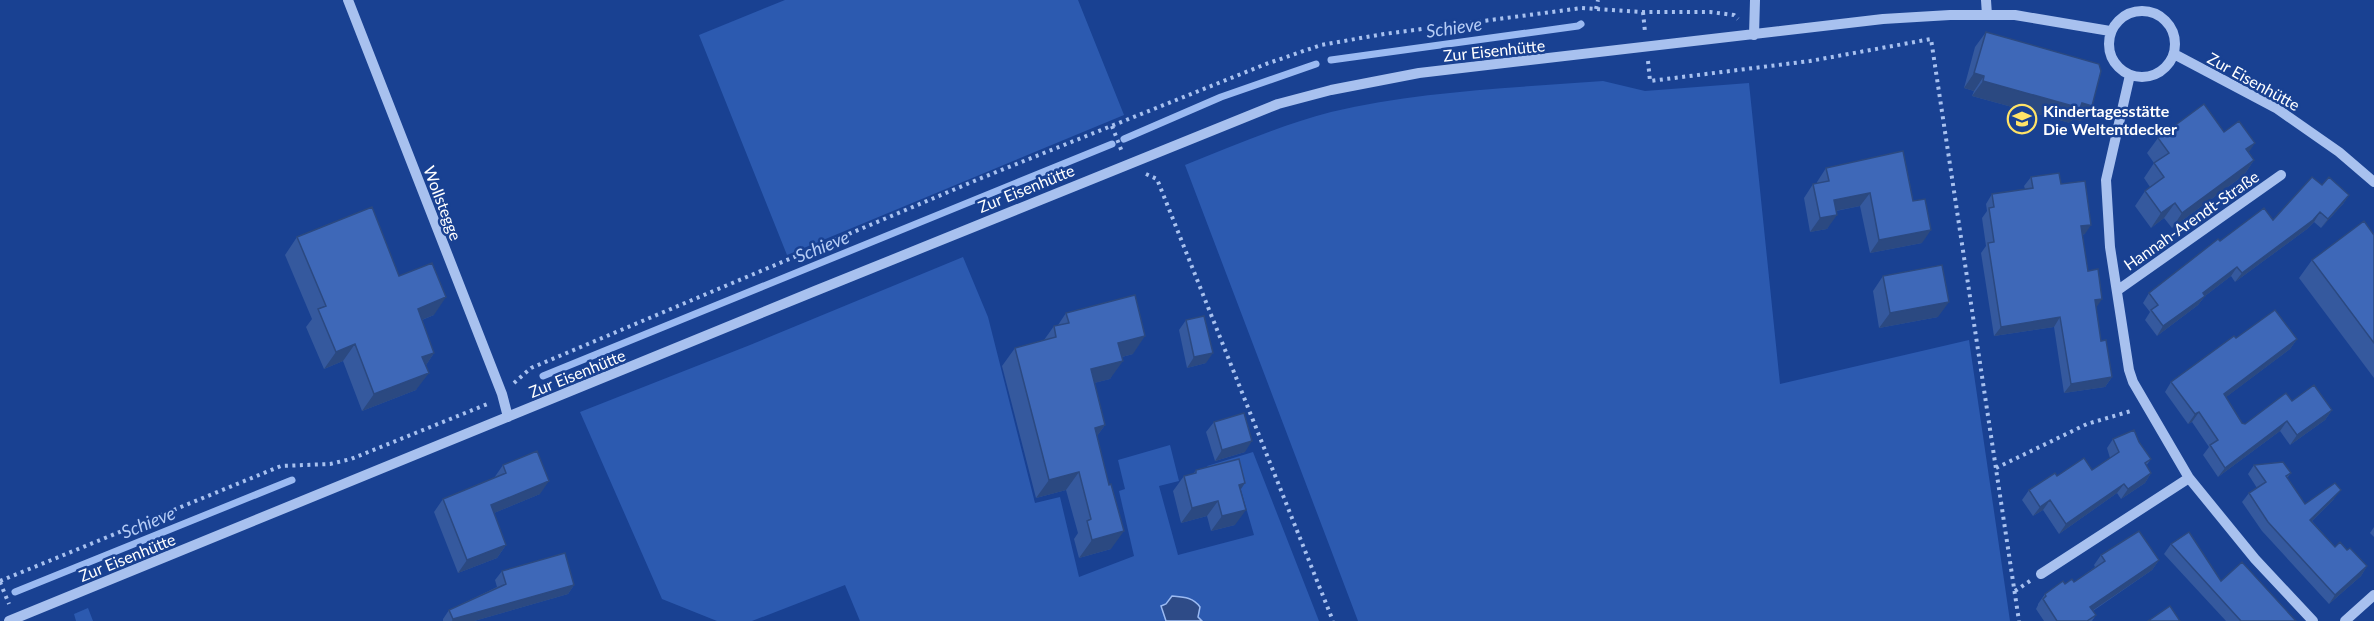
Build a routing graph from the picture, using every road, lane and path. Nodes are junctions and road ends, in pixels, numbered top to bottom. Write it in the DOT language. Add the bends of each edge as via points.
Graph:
graph roads {
  1 [pos="348,0"];
  2 [pos="1599,0"];
  3 [pos="1755,0"];
  4 [pos="1986,0"];
  5 [pos="1596,9"];
  6 [pos="1643,12"];
  7 [pos="1987,15"];
  8 [pos="2110,31"];
  9 [pos="1754,35"];
  10 [pos="1647,48"];
  11 [pos="2174,54"];
  12 [pos="2130,75"];
  13 [pos="1112,126"];
  14 [pos="1126,164"];
  15 [pos="2281,175"];
  16 [pos="2374,182"];
  17 [pos="2118,290"];
  18 [pos="502,394"];
  19 [pos="2146,406"];
  20 [pos="508,417"];
  21 [pos="1996,468"];
  22 [pos="2189,478"];
  23 [pos="2041,574"];
  24 [pos="0,582"];
  25 [pos="2374,595"];
  26 [pos="12,620"];
  27 [pos="1333,621"];
  28 [pos="2019,621"];
  29 [pos="2313,621"];
  30 [pos="2345,621"];
  1 -- 18 [label="street, Wollstegge"];
  2 -- 5 [label="path"];
  3 -- 9 [label="street"];
  4 -- 7 [label="street"];
  5 -- 6 [label="path"];
  5 -- 13 [label="path" via="1509,17 1321,45"];
  6 -- 9 [label="path" via="1734,15"];
  6 -- 10 [label="path"];
  7 -- 8 [label="street, Zur Eisenhütte" via="2015,15"];
  7 -- 9 [label="street, Zur Eisenhütte" via="1883,19"];
  8 -- 11 [label="street" via="2128,13 2153,12 2172,29"];
  8 -- 12 [label="street" via="2111,57 2119,69"];
  9 -- 10 [label="street, Zur Eisenhütte"];
  10 -- 14 [label="street, Zur Eisenhütte" via="1419,73 1331,90 1278,104"];
  10 -- 21 [label="path" via="1650,81 1810,61 1931,39"];
  11 -- 12 [label="street" via="2156,74"];
  11 -- 16 [label="street, Zur Eisenhütte" via="2276,108"];
  12 -- 17 [label="street, Hannah-Arendt-Straße" via="2106,180 2110,247"];
  13 -- 14 [label="path"];
  13 -- 18 [label="path" via="531,368"];
  14 -- 20 [label="street, Zur Eisenhütte"];
  14 -- 27 [label="path" via="1157,179"];
  15 -- 17 [label="street, Hannah-Arendt-Straße"];
  17 -- 19 [label="street, Hannah-Arendt-Straße" via="2128,370"];
  18 -- 20 [label="street, Wollstegge"];
  18 -- 24 [label="path" via="351,459 281,466"];
  19 -- 21 [label="path" via="2087,424"];
  19 -- 22 [label="street, Hannah-Arendt-Straße"];
  20 -- 26 [label="street, Zur Eisenhütte"];
  21 -- 28 [label="path"];
  22 -- 23 [label="street"];
  22 -- 29 [label="street, Hannah-Arendt-Straße" via="2255,559"];
  24 -- 26 [label="path"];
  25 -- 30 [label="street"];
}
